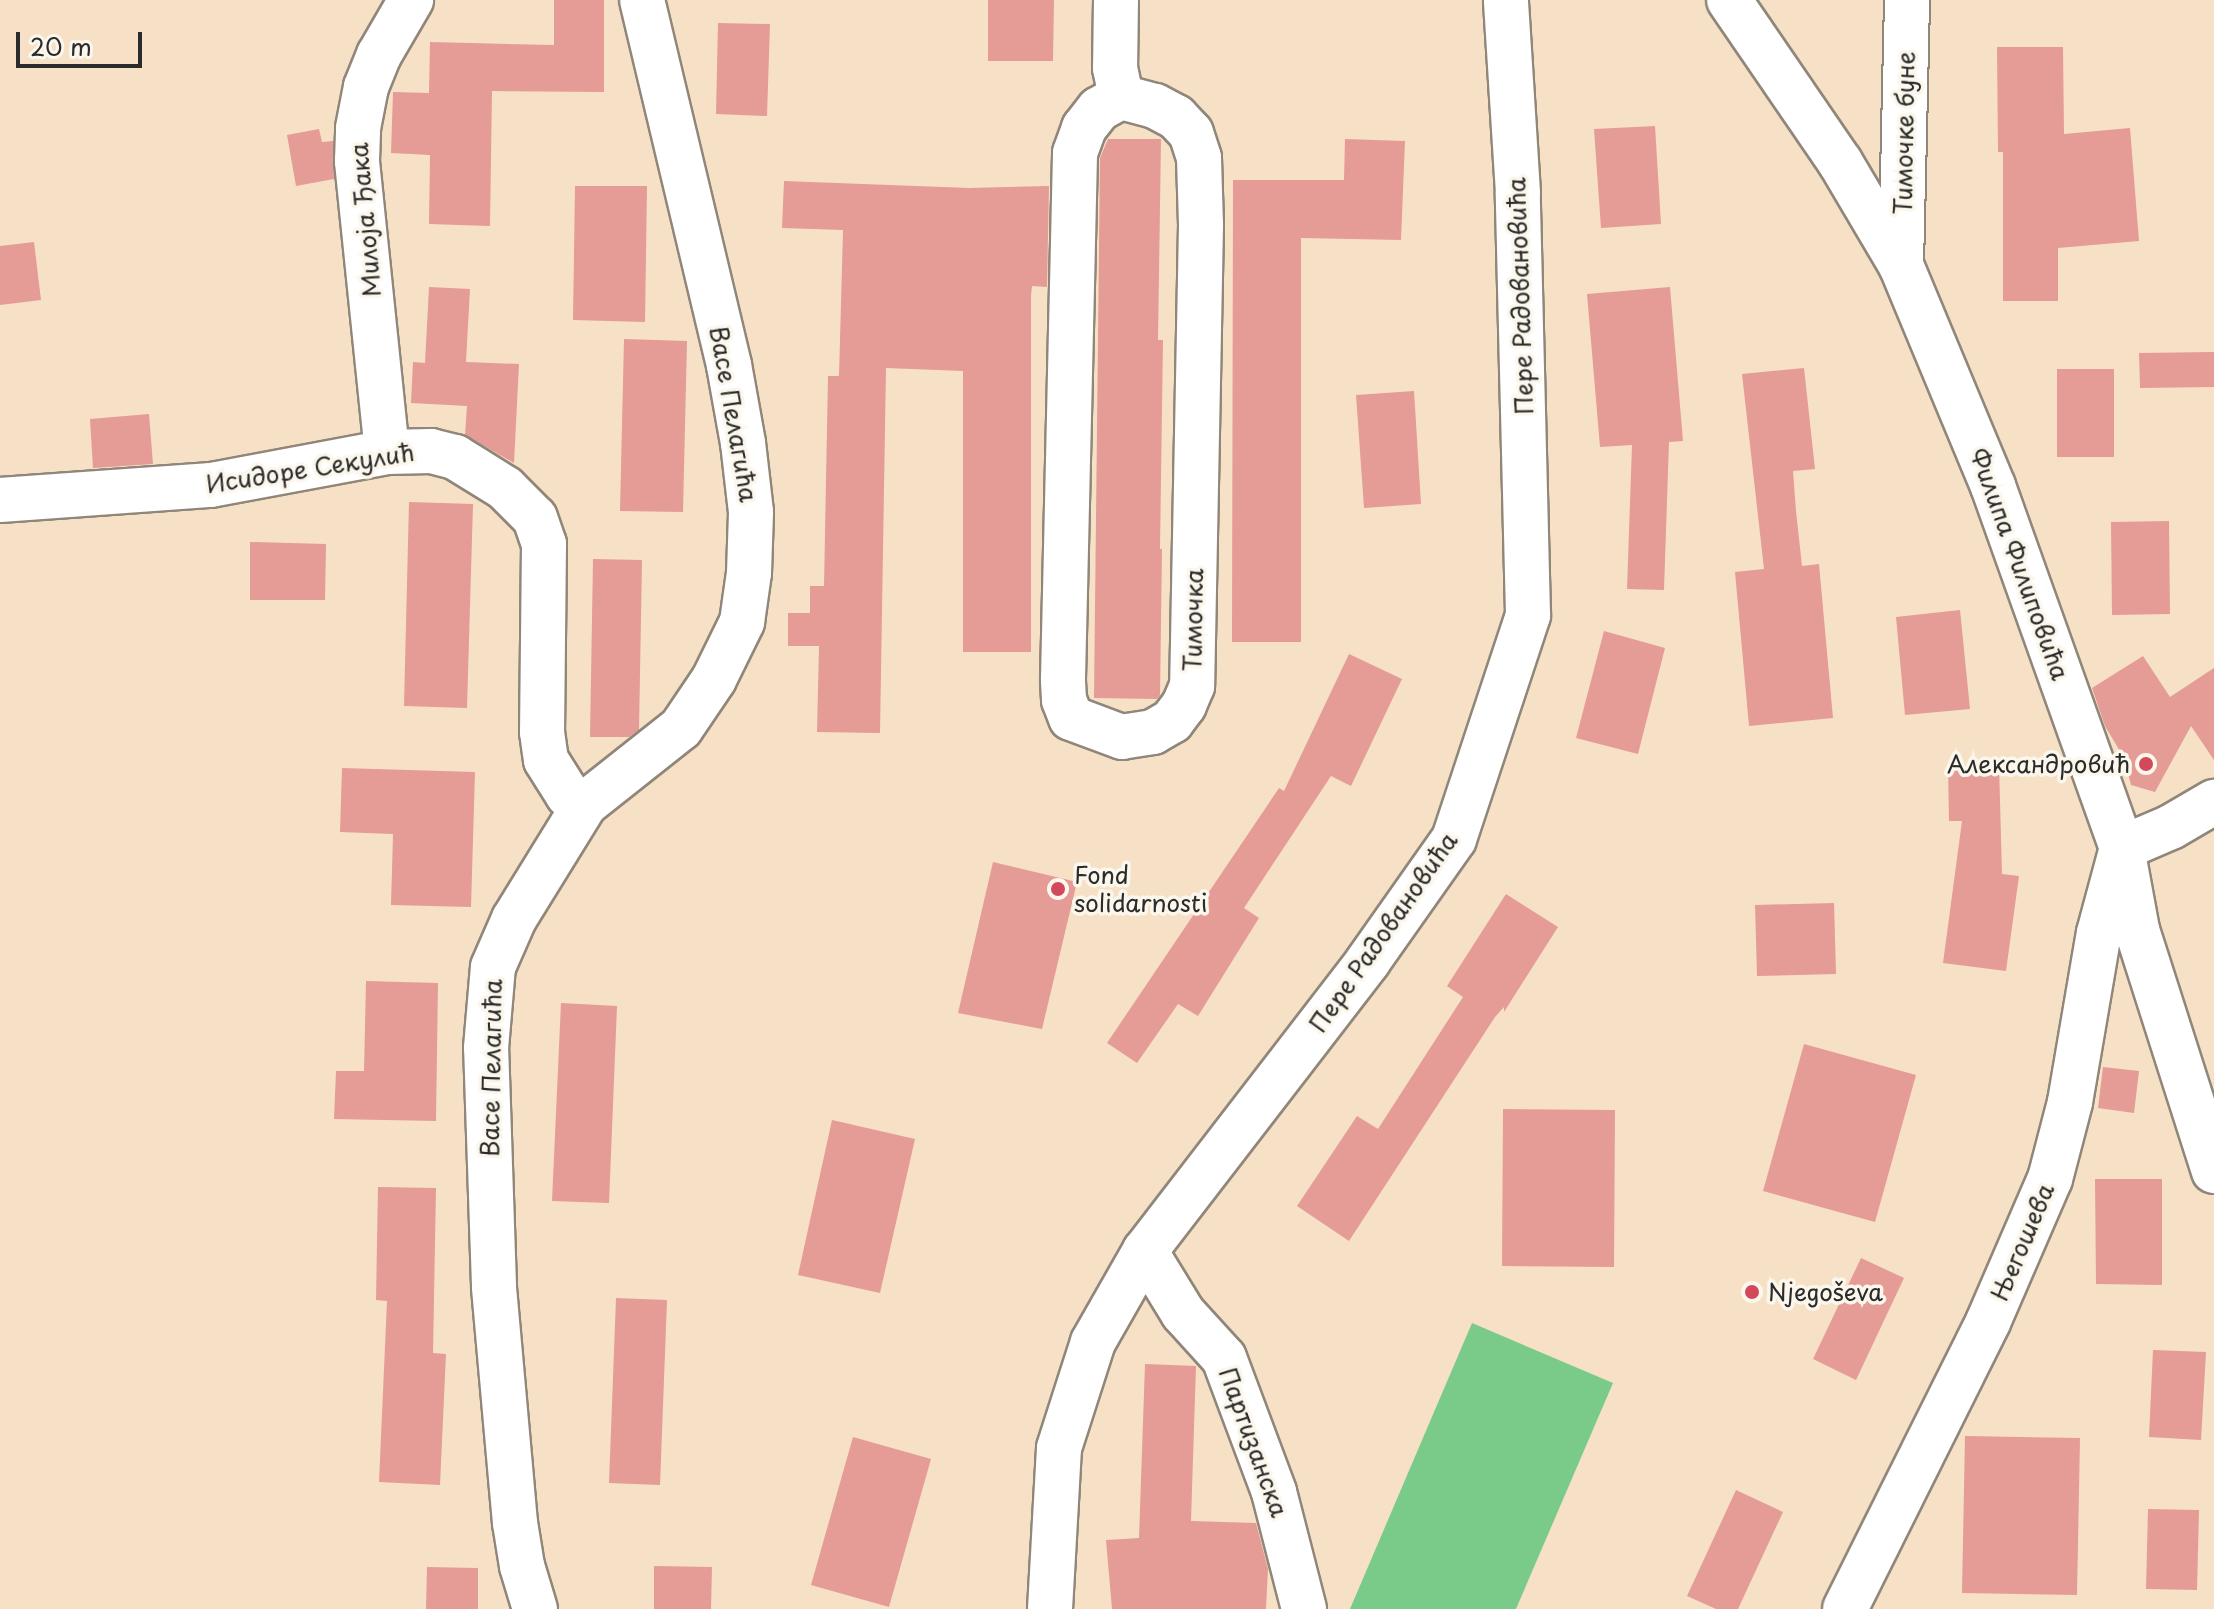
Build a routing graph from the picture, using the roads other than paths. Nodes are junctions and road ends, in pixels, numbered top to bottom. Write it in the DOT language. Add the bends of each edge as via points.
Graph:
graph roads {
  1 [pos="411,0"];
  2 [pos="642,0"];
  3 [pos="1116,0"];
  4 [pos="1506,0"];
  5 [pos="1729,0"];
  6 [pos="1907,0"];
  7 [pos="1121,97"];
  8 [pos="1901,265"];
  9 [pos="387,452"];
  10 [pos="0,500"];
  11 [pos="2214,802"];
  12 [pos="585,804"];
  13 [pos="2122,848"];
  14 [pos="2214,1171"];
  15 [pos="1145,1251"];
  16 [pos="535,1609"];
  17 [pos="1050,1609"];
  18 [pos="1304,1609"];
  19 [pos="1845,1609"];
  1 -- 9 [label="street, Милоја Ђака" via="379,55 358,128"];
  2 -- 12 [label="street, Васе Пелагића" via="729,365 751,512 749,573 742,622 714,679 681,728"];
  3 -- 7 [label="street" via="1115,68"];
  4 -- 15 [label="street, Пере Радовановића" via="1518,193 1528,615 1454,839 1368,961"];
  5 -- 8 [label="street, Филипа Филиповића" via="1840,162"];
  6 -- 8 [label="street, Тимочке буне"];
  7 -- 7 [label="street, Тимочка" via="1099,109 1084,128 1075,153 1063,679 1071,718 1122,737 1153,732 1172,721 1192,686 1201,225 1199,158 1191,133 1155,106"];
  8 -- 13 [label="street, Филипа Филиповића" via="1993,486"];
  9 -- 10 [label="street, Исидоре Секулић" via="211,485"];
  9 -- 12 [label="street, Исидоре Секулић" via="431,451 455,457 505,488 535,518 544,544 546,760 568,795"];
  11 -- 13 [label="street"];
  12 -- 16 [label="street, Васе Пелагића" via="514,919 493,967 488,1008 494,1286 515,1523"];
  13 -- 14 [label="street, Филипа Филиповића" via="2137,930"];
  13 -- 19 [label="street, Његошева" via="2099,933 2070,1102 2050,1179 1988,1322"];
  15 -- 17 [label="street, Пере Радовановића" via="1093,1342 1059,1448"];
  15 -- 18 [label="street, Партизанска" via="1183,1313 1224,1358 1274,1492"];
}
